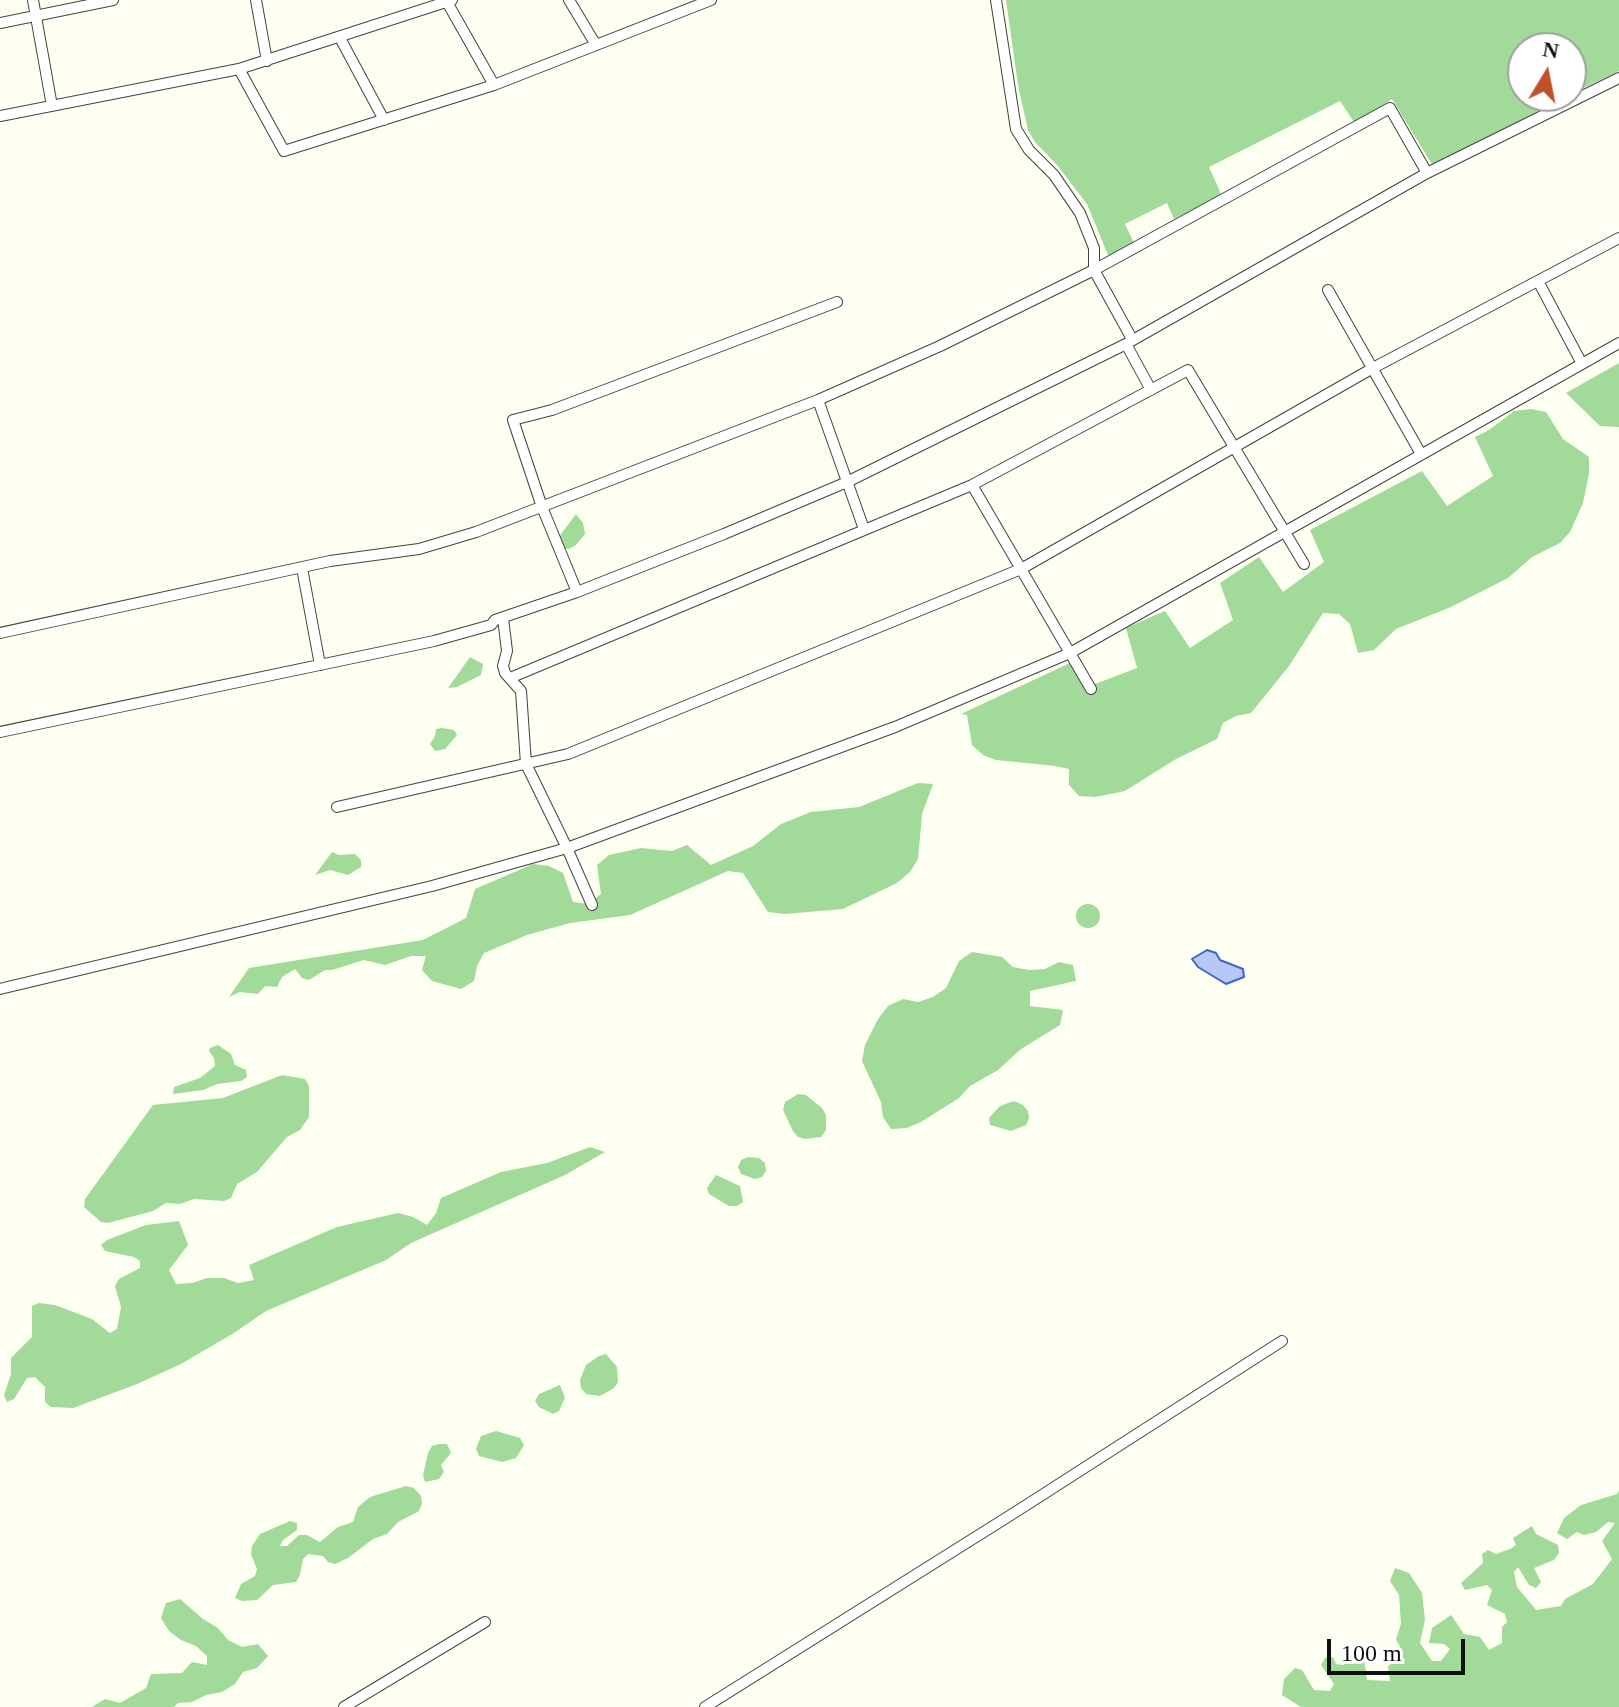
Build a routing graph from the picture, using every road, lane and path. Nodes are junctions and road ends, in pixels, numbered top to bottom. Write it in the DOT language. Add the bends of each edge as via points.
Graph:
graph roads {
  1 [pos="33,0"];
  2 [pos="113,0"];
  3 [pos="256,0"];
  4 [pos="569,0"];
  5 [pos="711,0"];
  6 [pos="996,0"];
  7 [pos="450,1"];
  8 [pos="695,3"];
  9 [pos="36,18"];
  10 [pos="0,23"];
  11 [pos="340,38"];
  12 [pos="596,45"];
  13 [pos="267,61"];
  14 [pos="239,69"];
  15 [pos="1619,78"];
  16 [pos="494,85"];
  17 [pos="52,106"];
  18 [pos="0,116"];
  19 [pos="384,120"];
  20 [pos="1427,173"];
  21 [pos="1619,238"];
  22 [pos="1094,270"];
  23 [pos="1538,281"];
  24 [pos="1328,290"];
  25 [pos="837,302"];
  26 [pos="1129,341"];
  27 [pos="1619,343"];
  28 [pos="1581,362"];
  29 [pos="1373,368"];
  30 [pos="1151,390"];
  31 [pos="818,400"];
  32 [pos="1234,447"];
  33 [pos="1421,454"];
  34 [pos="847,482"];
  35 [pos="972,485"];
  36 [pos="542,507"];
  37 [pos="864,529"];
  38 [pos="1284,531"];
  39 [pos="1304,564"];
  40 [pos="302,568"];
  41 [pos="1021,569"];
  42 [pos="577,592"];
  43 [pos="499,619"];
  44 [pos="0,633"];
  45 [pos="1070,653"];
  46 [pos="319,662"];
  47 [pos="510,678"];
  48 [pos="1091,689"];
  49 [pos="0,725"];
  50 [pos="0,732"];
  51 [pos="526,764"];
  52 [pos="337,807"];
  53 [pos="567,848"];
  54 [pos="592,905"];
  55 [pos="0,989"];
  56 [pos="1282,1341"];
  57 [pos="485,1622"];
  58 [pos="344,1707"];
  59 [pos="705,1707"];
  1 -- 9 [label="street"];
  2 -- 9 [label="street"];
  3 -- 13 [label="street"];
  4 -- 12 [label="street"];
  5 -- 8 [label="street"];
  6 -- 22 [label="street" via="1016,129 1080,213 1094,248"];
  7 -- 11 [label="street"];
  7 -- 16 [label="street"];
  8 -- 12 [label="street"];
  9 -- 10 [label="street"];
  9 -- 17 [label="street"];
  11 -- 13 [label="street"];
  11 -- 19 [label="street"];
  12 -- 16 [label="street"];
  13 -- 14 [label="street"];
  14 -- 17 [label="street"];
  14 -- 19 [label="street" via="284,151"];
  15 -- 20 [label="street"];
  16 -- 19 [label="street"];
  17 -- 18 [label="street"];
  20 -- 22 [label="street" via="1390,108"];
  20 -- 26 [label="street"];
  21 -- 23 [label="street"];
  22 -- 26 [label="street"];
  22 -- 31 [label="street"];
  23 -- 28 [label="street"];
  23 -- 29 [label="street"];
  24 -- 29 [label="street"];
  25 -- 36 [label="street" via="513,420"];
  26 -- 30 [label="street"];
  26 -- 34 [label="street"];
  27 -- 28 [label="street"];
  28 -- 33 [label="street"];
  29 -- 32 [label="street"];
  29 -- 33 [label="street"];
  30 -- 32 [label="street" via="1188,370"];
  30 -- 35 [label="street"];
  31 -- 34 [label="street"];
  31 -- 36 [label="street"];
  32 -- 38 [label="street"];
  32 -- 41 [label="street"];
  33 -- 38 [label="street"];
  34 -- 37 [label="street"];
  34 -- 42 [label="street"];
  35 -- 37 [label="street"];
  35 -- 41 [label="street"];
  36 -- 40 [label="street" via="419,549"];
  36 -- 42 [label="street"];
  37 -- 47 [label="street"];
  38 -- 39 [label="street"];
  38 -- 45 [label="street"];
  40 -- 44 [label="street"];
  40 -- 46 [label="street"];
  41 -- 45 [label="street"];
  41 -- 51 [label="street" via="568,754"];
  42 -- 43 [label="street"];
  43 -- 46 [label="street" via="434,641"];
  43 -- 47 [label="street" via="507,651 503,666"];
  45 -- 48 [label="street"];
  45 -- 53 [label="street" via="895,727"];
  46 -- 49 [label="street"];
  46 -- 50 [label="street"];
  47 -- 51 [label="street" via="521,691"];
  51 -- 52 [label="street"];
  51 -- 53 [label="street"];
  53 -- 54 [label="street"];
  53 -- 55 [label="street" via="388,897"];
  56 -- 59 [label="street"];
  57 -- 58 [label="street"];
}
